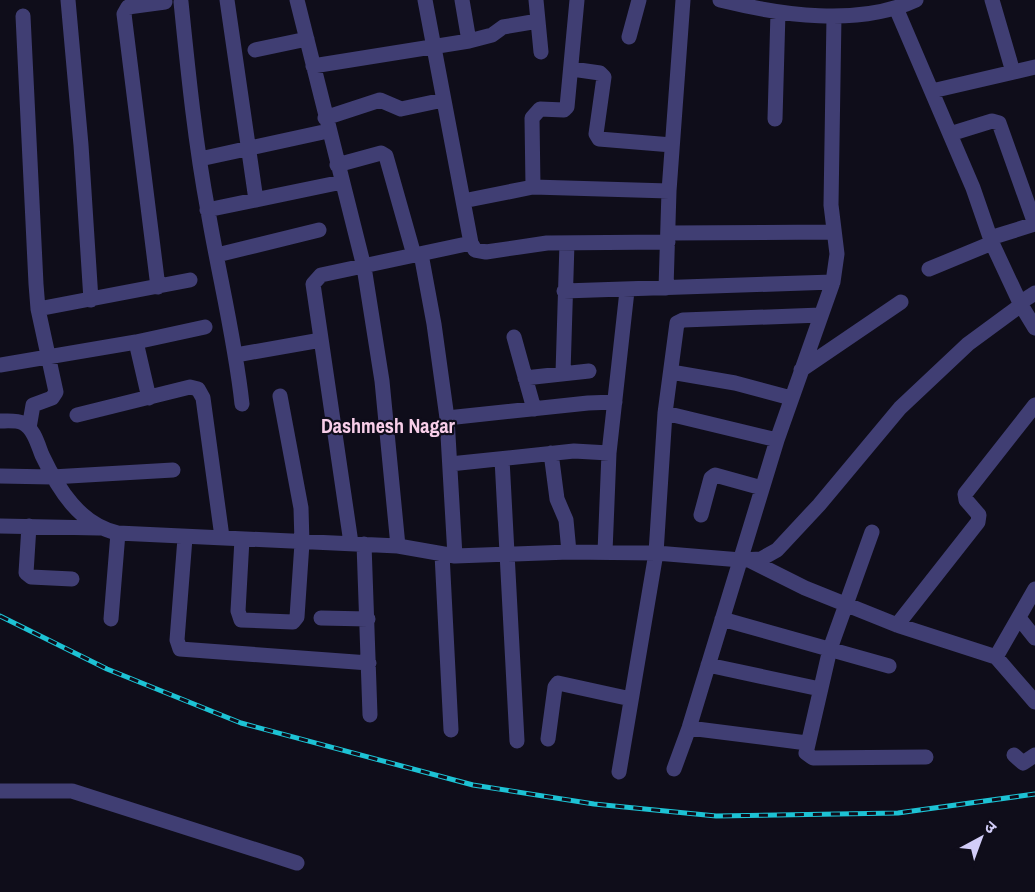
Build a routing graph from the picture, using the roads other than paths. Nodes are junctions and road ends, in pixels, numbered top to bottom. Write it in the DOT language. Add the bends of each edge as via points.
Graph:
graph roads {
  1 [pos="68,0"];
  2 [pos="226,0"];
  3 [pos="297,0"];
  4 [pos="424,0"];
  5 [pos="462,0"];
  6 [pos="536,0"];
  7 [pos="577,0"];
  8 [pos="639,0"];
  9 [pos="682,0"];
  10 [pos="720,0"];
  11 [pos="992,0"];
  12 [pos="173,1"];
  13 [pos="748,3"];
  14 [pos="904,3"];
  15 [pos="778,12"];
  16 [pos="23,16"];
  17 [pos="834,16"];
  18 [pos="538,21"];
  19 [pos="629,37"];
  20 [pos="307,39"];
  21 [pos="469,41"];
  22 [pos="432,48"];
  23 [pos="255,50"];
  24 [pos="541,52"];
  25 [pos="313,66"];
  26 [pos="1035,67"];
  27 [pos="572,69"];
  28 [pos="1013,72"];
  29 [pos="932,92"];
  30 [pos="443,100"];
  31 [pos="776,119"];
  32 [pos="326,125"];
  33 [pos="950,134"];
  34 [pos="672,145"];
  35 [pos="248,148"];
  36 [pos="200,159"];
  37 [pos="337,165"];
  38 [pos="342,182"];
  39 [pos="533,187"];
  40 [pos="669,191"];
  41 [pos="256,200"];
  42 [pos="463,201"];
  43 [pos="207,210"];
  44 [pos="1035,224"];
  45 [pos="319,230"];
  46 [pos="834,232"];
  47 [pos="668,238"];
  48 [pos="991,241"];
  49 [pos="471,243"];
  50 [pos="567,243"];
  51 [pos="217,255"];
  52 [pos="417,255"];
  53 [pos="364,267"];
  54 [pos="929,269"];
  55 [pos="190,280"];
  56 [pos="833,282"];
  57 [pos="158,287"];
  58 [pos="666,288"];
  59 [pos="564,291"];
  60 [pos="627,291"];
  61 [pos="1035,293"];
  62 [pos="91,300"];
  63 [pos="901,302"];
  64 [pos="1021,303"];
  65 [pos="38,309"];
  66 [pos="821,315"];
  67 [pos="205,327"];
  68 [pos="1035,328"];
  69 [pos="514,337"];
  70 [pos="321,340"];
  71 [pos="136,342"];
  72 [pos="236,355"];
  73 [pos="49,358"];
  74 [pos="0,365"];
  75 [pos="801,370"];
  76 [pos="589,371"];
  77 [pos="671,372"];
  78 [pos="562,373"];
  79 [pos="525,378"];
  80 [pos="280,396"];
  81 [pos="149,398"];
  82 [pos="791,398"];
  83 [pos="615,402"];
  84 [pos="242,404"];
  85 [pos="1035,405"];
  86 [pos="534,409"];
  87 [pos="665,413"];
  88 [pos="76,415"];
  89 [pos="447,418"];
  90 [pos="0,421"];
  91 [pos="29,428"];
  92 [pos="777,440"];
  93 [pos="551,453"];
  94 [pos="609,453"];
  95 [pos="502,459"];
  96 [pos="450,464"];
  97 [pos="173,470"];
  98 [pos="0,476"];
  99 [pos="52,477"];
  100 [pos="762,488"];
  101 [pos="701,515"];
  102 [pos="0,526"];
  103 [pos="29,526"];
  104 [pos="99,528"];
  105 [pos="872,532"];
  106 [pos="118,533"];
  107 [pos="186,537"];
  108 [pos="222,537"];
  109 [pos="242,539"];
  110 [pos="302,543"];
  111 [pos="358,543"];
  112 [pos="398,546"];
  113 [pos="569,552"];
  114 [pos="605,552"];
  115 [pos="656,553"];
  116 [pos="449,555"];
  117 [pos="509,555"];
  118 [pos="745,560"];
  119 [pos="72,579"];
  120 [pos="1035,589"];
  121 [pos="846,604"];
  122 [pos="321,618"];
  123 [pos="1018,618"];
  124 [pos="111,619"];
  125 [pos="368,619"];
  126 [pos="722,620"];
  127 [pos="897,625"];
  128 [pos="1035,638"];
  129 [pos="830,649"];
  130 [pos="996,657"];
  131 [pos="369,663"];
  132 [pos="708,666"];
  133 [pos="889,666"];
  134 [pos="820,689"];
  135 [pos="631,699"];
  136 [pos="1035,702"];
  137 [pos="370,715"];
  138 [pos="689,728"];
  139 [pos="451,730"];
  140 [pos="548,739"];
  141 [pos="517,741"];
  142 [pos="807,743"];
  143 [pos="1014,755"];
  144 [pos="1035,755"];
  145 [pos="926,757"];
  146 [pos="674,769"];
  147 [pos="619,772"];
  148 [pos="0,791"];
  149 [pos="297,863"];
  1 -- 62 [label="street"];
  2 -- 35 [label="street"];
  3 -- 20 [label="street"];
  4 -- 22 [label="street"];
  5 -- 21 [label="street"];
  6 -- 18 [label="street"];
  7 -- 27 [label="street"];
  8 -- 19 [label="street"];
  9 -- 34 [label="street"];
  10 -- 13 [label="street"];
  11 -- 28 [label="street"];
  12 -- 36 [label="street"];
  12 -- 57 [label="street" via="128,8 124,14"];
  13 -- 15 [label="street"];
  14 -- 17 [label="street"];
  14 -- 29 [label="street"];
  15 -- 17 [label="street"];
  15 -- 31 [label="street"];
  16 -- 65 [label="street"];
  17 -- 46 [label="street"];
  18 -- 21 [label="street" via="503,27 492,35"];
  18 -- 24 [label="street"];
  20 -- 23 [label="street"];
  20 -- 25 [label="street"];
  21 -- 22 [label="street"];
  22 -- 25 [label="street"];
  22 -- 30 [label="street"];
  25 -- 32 [label="street"];
  26 -- 28 [label="street"];
  27 -- 34 [label="street" via="604,77 596,134 599,139"];
  27 -- 39 [label="street" via="567,107 540,109 532,118"];
  28 -- 29 [label="street"];
  29 -- 33 [label="street"];
  30 -- 32 [label="street" via="401,109 380,100"];
  30 -- 42 [label="street"];
  32 -- 35 [label="street"];
  32 -- 37 [label="street"];
  33 -- 44 [label="street" via="993,121 999,123"];
  33 -- 48 [label="street"];
  34 -- 40 [label="street"];
  35 -- 36 [label="street"];
  35 -- 41 [label="street"];
  36 -- 43 [label="street"];
  37 -- 38 [label="street"];
  37 -- 52 [label="street" via="381,153 387,156"];
  38 -- 41 [label="street"];
  38 -- 53 [label="street"];
  39 -- 40 [label="street"];
  39 -- 42 [label="street"];
  40 -- 47 [label="street"];
  41 -- 43 [label="street"];
  42 -- 49 [label="street"];
  43 -- 51 [label="street"];
  44 -- 48 [label="street"];
  45 -- 51 [label="street"];
  46 -- 47 [label="street"];
  46 -- 56 [label="street" via="837,254"];
  47 -- 50 [label="street"];
  47 -- 58 [label="street"];
  48 -- 54 [label="street"];
  48 -- 64 [label="street"];
  49 -- 50 [label="street" via="475,250 486,252"];
  49 -- 52 [label="street"];
  50 -- 59 [label="street"];
  51 -- 72 [label="street"];
  52 -- 53 [label="street"];
  52 -- 89 [label="street" via="434,324"];
  53 -- 70 [label="street" via="321,275 315,280"];
  53 -- 112 [label="street" via="378,348"];
  55 -- 57 [label="street"];
  56 -- 58 [label="street"];
  56 -- 66 [label="street"];
  57 -- 62 [label="street"];
  58 -- 60 [label="street"];
  59 -- 60 [label="street"];
  59 -- 78 [label="street"];
  60 -- 83 [label="street"];
  61 -- 64 [label="street"];
  62 -- 65 [label="street"];
  63 -- 75 [label="street"];
  64 -- 68 [label="street"];
  64 -- 118 [label="street" via="968,344 894,415 777,550 761,559"];
  65 -- 73 [label="street"];
  66 -- 75 [label="street"];
  66 -- 77 [label="street" via="682,320 676,327"];
  67 -- 71 [label="street"];
  69 -- 79 [label="street"];
  70 -- 72 [label="street"];
  70 -- 111 [label="street"];
  71 -- 73 [label="street"];
  71 -- 81 [label="street"];
  72 -- 84 [label="street"];
  73 -- 74 [label="street"];
  73 -- 91 [label="street" via="56,394 33,405"];
  75 -- 82 [label="street"];
  76 -- 78 [label="street"];
  77 -- 82 [label="street"];
  77 -- 87 [label="street"];
  78 -- 79 [label="street"];
  79 -- 86 [label="street"];
  80 -- 110 [label="street" via="299,494"];
  81 -- 88 [label="street"];
  81 -- 108 [label="street" via="190,387 201,393"];
  82 -- 92 [label="street"];
  83 -- 86 [label="street"];
  83 -- 94 [label="street"];
  85 -- 127 [label="street" via="965,494 979,515 978,522"];
  86 -- 89 [label="street"];
  87 -- 92 [label="street"];
  87 -- 115 [label="street"];
  89 -- 96 [label="street"];
  90 -- 91 [label="street" via="19,422"];
  91 -- 99 [label="street"];
  92 -- 100 [label="street"];
  93 -- 94 [label="street"];
  93 -- 95 [label="street"];
  93 -- 113 [label="street"];
  94 -- 114 [label="street"];
  95 -- 96 [label="street"];
  95 -- 117 [label="street"];
  96 -- 116 [label="street"];
  97 -- 99 [label="street"];
  98 -- 99 [label="street"];
  99 -- 104 [label="street" via="82,515"];
  100 -- 101 [label="street" via="715,475"];
  100 -- 118 [label="street"];
  102 -- 103 [label="street"];
  103 -- 104 [label="street"];
  103 -- 119 [label="street" via="26,573 31,577"];
  104 -- 106 [label="street"];
  105 -- 121 [label="street"];
  106 -- 107 [label="street"];
  106 -- 124 [label="street"];
  107 -- 108 [label="street"];
  107 -- 131 [label="street" via="177,640 180,649"];
  108 -- 109 [label="street"];
  109 -- 110 [label="street"];
  109 -- 110 [label="street" via="238,611 243,621 296,620"];
  110 -- 111 [label="street"];
  111 -- 112 [label="street"];
  111 -- 125 [label="street"];
  112 -- 116 [label="street"];
  113 -- 114 [label="street"];
  113 -- 117 [label="street"];
  114 -- 115 [label="street"];
  115 -- 118 [label="street"];
  115 -- 135 [label="street"];
  116 -- 117 [label="street"];
  116 -- 139 [label="street"];
  117 -- 141 [label="street"];
  118 -- 121 [label="street"];
  118 -- 126 [label="street"];
  120 -- 123 [label="street"];
  121 -- 127 [label="street"];
  121 -- 129 [label="street"];
  122 -- 125 [label="street"];
  123 -- 128 [label="street"];
  123 -- 130 [label="street"];
  125 -- 131 [label="street"];
  126 -- 129 [label="street"];
  126 -- 132 [label="street"];
  127 -- 130 [label="street"];
  129 -- 133 [label="street"];
  129 -- 134 [label="street"];
  130 -- 136 [label="street"];
  131 -- 137 [label="street"];
  132 -- 134 [label="street"];
  132 -- 138 [label="street"];
  134 -- 142 [label="street"];
  135 -- 140 [label="street" via="558,683"];
  135 -- 147 [label="street"];
  138 -- 142 [label="street"];
  138 -- 146 [label="street"];
  142 -- 145 [label="street" via="806,753 813,758"];
  143 -- 144 [label="street" via="1023,763"];
  148 -- 149 [label="street" via="72,791"];
}
